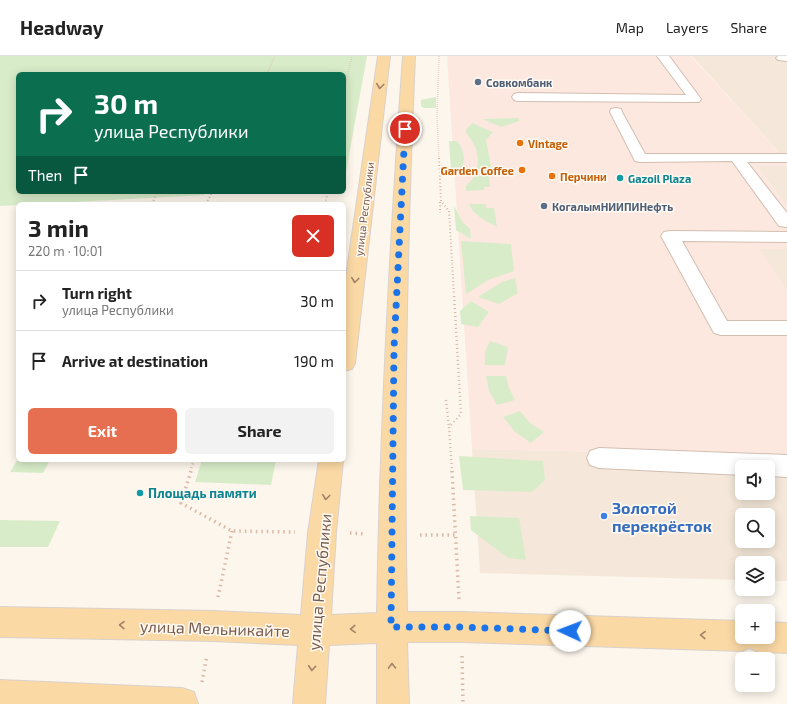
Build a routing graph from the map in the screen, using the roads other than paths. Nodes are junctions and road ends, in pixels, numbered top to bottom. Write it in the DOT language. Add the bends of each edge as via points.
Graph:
graph roads {
  1 [pos="384,56"];
  2 [pos="409,56"];
  3 [pos="663,56"];
  4 [pos="518,97"];
  5 [pos="616,112"];
  6 [pos="736,157"];
  7 [pos="787,158"];
  8 [pos="786,229"];
  9 [pos="787,328"];
  10 [pos="346,348"];
  11 [pos="599,458"];
  12 [pos="331,462"];
  13 [pos="787,466"];
  14 [pos="0,622"];
  15 [pos="391,627"];
  16 [pos="315,631"];
  17 [pos="735,636"];
  18 [pos="775,638"];
  19 [pos="787,638"];
  20 [pos="0,696"];
  21 [pos="182,704"];
  22 [pos="309,704"];
  23 [pos="393,704"];
  1 -- 10 [label="main road, улица Республики, one-way"];
  2 -- 15 [label="main road" via="394,348"];
  3 -- 4 [label="lane" via="695,99"];
  5 -- 6 [label="lane" via="640,158"];
  6 -- 7 [label="lane"];
  6 -- 8 [label="lane"];
  8 -- 9 [label="lane" via="670,236 721,328"];
  11 -- 13 [label="lane"];
  12 -- 16 [label="main road, улица Республики, one-way" via="322,533"];
  16 -- 14 [label="main road, улица Мельникайте, one-way" via="214,626"];
  15 -- 16 [label="main road, улица Мельникайте, one-way"];
  17 -- 15 [label="main road, улица Мельникайте, one-way"];
  23 -- 15 [label="main road, one-way"];
  16 -- 22 [label="main road, улица Республики, one-way"];
  18 -- 19 [label="main road"];
  20 -- 21 [label="main road"];
}
